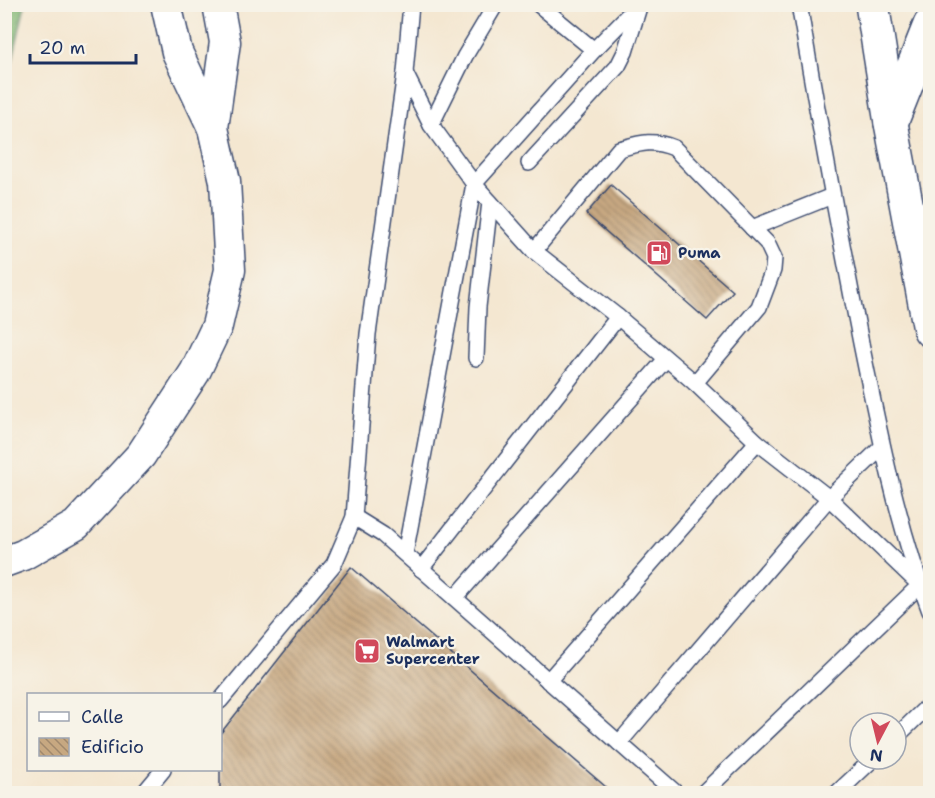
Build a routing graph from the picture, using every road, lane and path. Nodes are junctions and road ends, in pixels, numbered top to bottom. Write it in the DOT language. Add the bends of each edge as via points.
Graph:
graph roads {
  1 [pos="166,4"];
  2 [pos="218,4"];
  3 [pos="411,4"];
  4 [pos="496,4"];
  5 [pos="538,4"];
  6 [pos="640,4"];
  7 [pos="799,4"];
  8 [pos="872,4"];
  9 [pos="930,25"];
  10 [pos="594,50"];
  11 [pos="405,73"];
  12 [pos="891,123"];
  13 [pos="431,125"];
  14 [pos="213,128"];
  15 [pos="529,164"];
  16 [pos="474,184"];
  17 [pos="832,196"];
  18 [pos="490,202"];
  19 [pos="752,228"];
  20 [pos="534,251"];
  21 [pos="618,317"];
  22 [pos="930,330"];
  23 [pos="476,358"];
  24 [pos="666,358"];
  25 [pos="695,383"];
  26 [pos="757,442"];
  27 [pos="882,447"];
  28 [pos="829,498"];
  29 [pos="354,517"];
  30 [pos="405,554"];
  31 [pos="14,558"];
  32 [pos="421,569"];
  33 [pos="920,585"];
  34 [pos="455,598"];
  35 [pos="930,611"];
  36 [pos="548,681"];
  37 [pos="222,699"];
  38 [pos="930,704"];
  39 [pos="908,725"];
  40 [pos="619,742"];
  41 [pos="162,771"];
  42 [pos="860,771"];
  43 [pos="143,794"];
  44 [pos="677,794"];
  45 [pos="702,794"];
  46 [pos="836,794"];
  1 -- 14 [label="street" via="177,52"];
  2 -- 14 [label="street" via="225,42"];
  3 -- 11 [label="lane"];
  4 -- 13 [label="lane"];
  5 -- 10 [label="lane"];
  6 -- 10 [label="lane"];
  6 -- 15 [label="lane" via="618,66"];
  7 -- 17 [label="lane"];
  8 -- 12 [label="highway"];
  9 -- 12 [label="highway"];
  10 -- 16 [label="lane"];
  11 -- 13 [label="lane"];
  11 -- 29 [label="lane" via="368,334"];
  12 -- 22 [label="highway"];
  13 -- 16 [label="lane"];
  14 -- 31 [label="street" via="225,181 230,270 217,326 195,372 141,455 76,525"];
  16 -- 18 [label="lane"];
  16 -- 30 [label="lane"];
  17 -- 19 [label="lane"];
  17 -- 27 [label="lane"];
  18 -- 20 [label="lane"];
  18 -- 23 [label="lane"];
  19 -- 20 [label="lane" via="674,148 658,141 620,149"];
  19 -- 25 [label="lane" via="767,243 774,258 773,270 759,307"];
  20 -- 21 [label="lane"];
  21 -- 24 [label="lane"];
  21 -- 32 [label="lane"];
  24 -- 25 [label="lane"];
  24 -- 34 [label="lane"];
  25 -- 26 [label="lane"];
  26 -- 28 [label="lane"];
  26 -- 36 [label="lane"];
  27 -- 28 [label="lane"];
  27 -- 33 [label="lane"];
  28 -- 33 [label="lane"];
  28 -- 40 [label="lane"];
  29 -- 30 [label="lane"];
  29 -- 37 [label="lane" via="334,564"];
  30 -- 32 [label="lane"];
  32 -- 34 [label="lane"];
  33 -- 35 [label="lane"];
  33 -- 45 [label="lane"];
  34 -- 36 [label="lane"];
  36 -- 40 [label="lane"];
  38 -- 39 [label="lane"];
  40 -- 44 [label="lane"];
  41 -- 43 [label="lane"];
  42 -- 46 [label="lane"];
}
